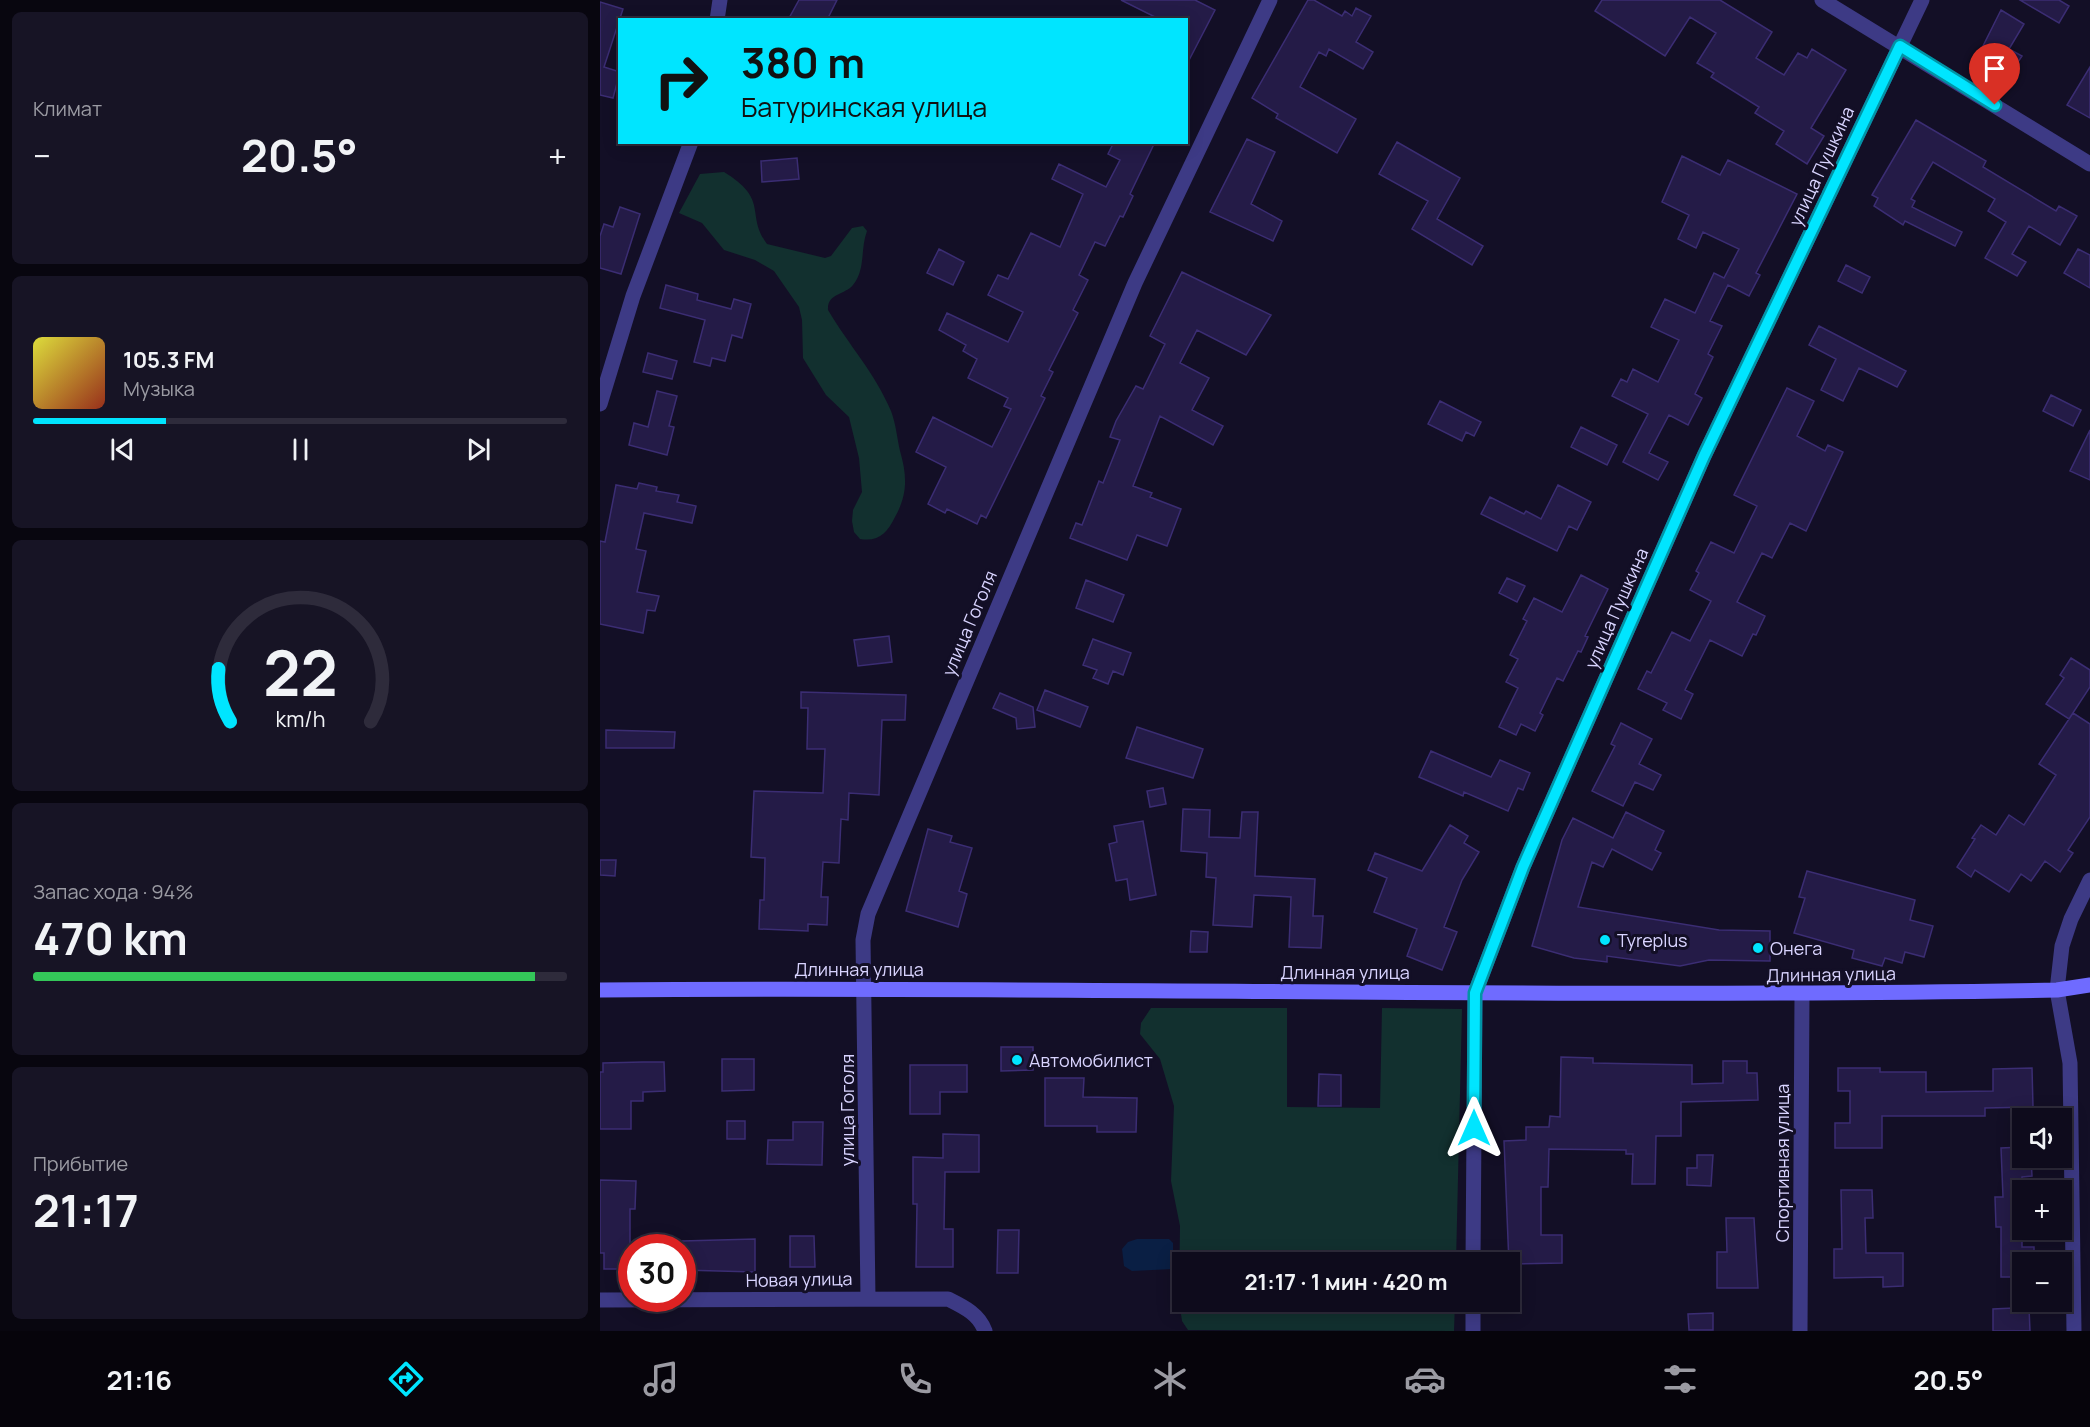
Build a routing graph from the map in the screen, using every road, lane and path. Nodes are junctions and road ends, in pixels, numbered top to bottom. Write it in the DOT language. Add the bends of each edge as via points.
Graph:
graph roads {
  1 [pos="720,0"];
  2 [pos="1270,0"];
  3 [pos="1822,0"];
  4 [pos="1922,0"];
  5 [pos="717,18"];
  6 [pos="1900,46"];
  7 [pos="690,144"];
  8 [pos="2090,164"];
  9 [pos="600,404"];
  10 [pos="2090,880"];
  11 [pos="2090,985"];
  12 [pos="866,987"];
  13 [pos="600,990"];
  14 [pos="2057,990"];
  15 [pos="1475,993"];
  16 [pos="1802,995"];
  17 [pos="1473,1252"];
  18 [pos="868,1298"];
  19 [pos="600,1300"];
  20 [pos="1473,1312"];
  21 [pos="985,1331"];
  22 [pos="1473,1331"];
  23 [pos="1800,1331"];
  24 [pos="2074,1331"];
  1 -- 5 [label="street"];
  2 -- 12 [label="street, улица Гоголя" via="1135,283 894,848 868,914 863,940"];
  3 -- 6 [label="street"];
  4 -- 6 [label="street, улица Пушкина"];
  6 -- 8 [label="street"];
  6 -- 15 [label="street, улица Пушкина" via="1704,456 1523,867"];
  7 -- 9 [label="street" via="633,296"];
  10 -- 14 [label="street" via="2062,946"];
  11 -- 14 [label="street, Длинная улица"];
  12 -- 13 [label="street, Длинная улица"];
  12 -- 15 [label="street, Длинная улица"];
  12 -- 18 [label="street, улица Гоголя"];
  14 -- 16 [label="street, Длинная улица"];
  14 -- 24 [label="street" via="2070,1063"];
  15 -- 16 [label="street, Длинная улица"];
  15 -- 17 [label="street, улица Пушкина"];
  16 -- 23 [label="street, Спортивная улица"];
  18 -- 19 [label="street, Новая улица"];
  18 -- 21 [label="street, Новая улица" via="948,1299 967,1308"];
  20 -- 22 [label="street"];
}
